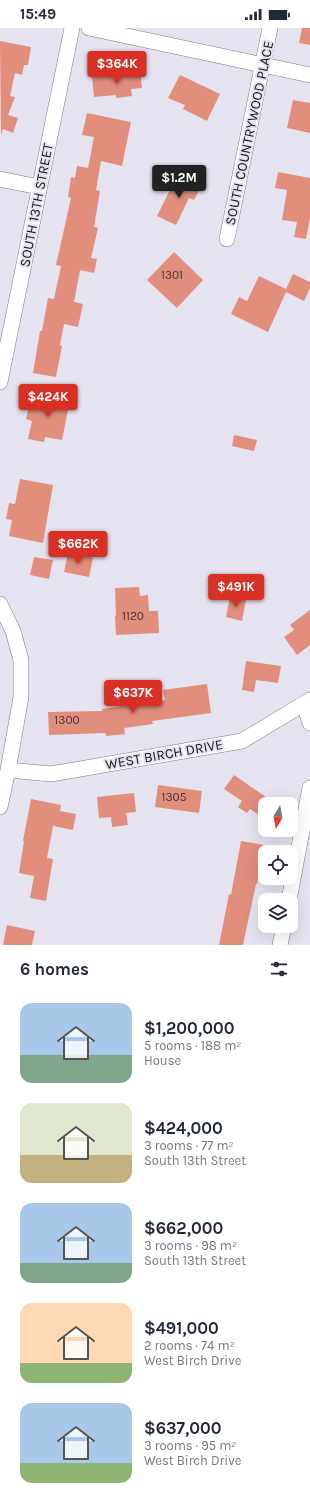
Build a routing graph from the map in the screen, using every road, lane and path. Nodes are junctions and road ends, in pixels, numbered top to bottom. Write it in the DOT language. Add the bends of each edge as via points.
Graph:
graph roads {
  1 [pos="72,28"];
  2 [pos="89,28"];
  3 [pos="270,28"];
  4 [pos="263,66"];
  5 [pos="310,75"];
  6 [pos="0,179"];
  7 [pos="39,187"];
  8 [pos="227,239"];
  9 [pos="0,382"];
  10 [pos="0,604"];
  11 [pos="307,702"];
  12 [pos="310,723"];
  13 [pos="8,770"];
  14 [pos="310,788"];
  15 [pos="0,807"];
  16 [pos="290,893"];
  17 [pos="283,933"];
  18 [pos="280,945"];
  1 -- 7 [label="street, SOUTH 13TH STREET"];
  2 -- 4 [label="street"];
  3 -- 4 [label="street, SOUTH COUNTRYWOOD PLACE"];
  4 -- 5 [label="street"];
  4 -- 8 [label="street, SOUTH COUNTRYWOOD PLACE"];
  6 -- 7 [label="street"];
  7 -- 9 [label="street, SOUTH 13TH STREET"];
  10 -- 13 [label="street" via="13,631 21,660 21,697"];
  11 -- 12 [label="street"];
  11 -- 13 [label="street, WEST BIRCH DRIVE" via="242,741 51,774"];
  13 -- 15 [label="street"];
  14 -- 16 [label="street"];
  17 -- 18 [label="street"];
}
